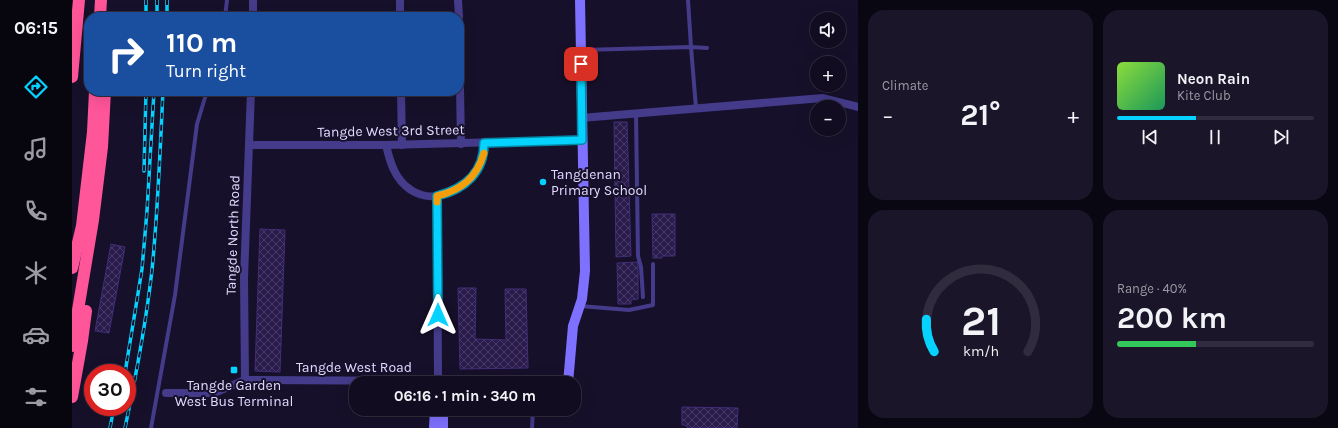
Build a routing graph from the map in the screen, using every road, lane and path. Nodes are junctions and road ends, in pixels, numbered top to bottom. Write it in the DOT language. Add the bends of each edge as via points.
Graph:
graph roads {
  1 [pos="79,0"];
  2 [pos="227,0"];
  3 [pos="253,0"];
  4 [pos="400,0"];
  5 [pos="458,0"];
  6 [pos="580,0"];
  7 [pos="688,0"];
  8 [pos="226,12"];
  9 [pos="253,12"];
  10 [pos="400,12"];
  11 [pos="459,12"];
  12 [pos="72,21"];
  13 [pos="691,47"];
  14 [pos="707,48"];
  15 [pos="581,50"];
  16 [pos="72,77"];
  17 [pos="95,96"];
  18 [pos="105,96"];
  19 [pos="206,96"];
  20 [pos="251,96"];
  21 [pos="401,96"];
  22 [pos="460,96"];
  23 [pos="858,107"];
  24 [pos="696,108"];
  25 [pos="636,113"];
  26 [pos="582,118"];
  27 [pos="582,140"];
  28 [pos="484,143"];
  29 [pos="461,144"];
  30 [pos="249,145"];
  31 [pos="386,145"];
  32 [pos="402,145"];
  33 [pos="437,196"];
  34 [pos="93,220"];
  35 [pos="653,264"];
  36 [pos="72,268"];
  37 [pos="643,297"];
  38 [pos="580,306"];
  39 [pos="72,346"];
  40 [pos="439,376"];
  41 [pos="569,376"];
  42 [pos="245,380"];
  43 [pos="349,381"];
  44 [pos="166,393"];
  45 [pos="72,397"];
  46 [pos="434,416"];
  47 [pos="443,416"];
  48 [pos="533,416"];
  49 [pos="151,428"];
  50 [pos="434,428"];
  51 [pos="443,428"];
  52 [pos="532,428"];
  1 -- 12 [label="highway"];
  1 -- 16 [label="highway"];
  2 -- 8 [label="lane"];
  3 -- 9 [label="street"];
  4 -- 10 [label="street"];
  5 -- 11 [label="street"];
  6 -- 15 [label="street"];
  7 -- 13 [label="lane"];
  13 -- 14 [label="lane"];
  13 -- 15 [label="lane"];
  13 -- 24 [label="lane"];
  15 -- 26 [label="street"];
  17 -- 36 [label="highway" via="82,226"];
  18 -- 34 [label="highway" via="102,147"];
  19 -- 49 [label="lane" via="198,124 175,295"];
  20 -- 30 [label="street, Tangde North Road"];
  21 -- 32 [label="street"];
  22 -- 29 [label="street"];
  23 -- 24 [label="street" via="823,98"];
  24 -- 25 [label="street"];
  25 -- 26 [label="street"];
  25 -- 37 [label="lane" via="638,256"];
  26 -- 27 [label="street"];
  27 -- 28 [label="street, Tangde West 3rd Street"];
  27 -- 38 [label="street" via="585,271"];
  28 -- 29 [label="street, Tangde West 3rd Street"];
  28 -- 33 [label="street" via="481,164 475,174 460,187"];
  29 -- 32 [label="street, Tangde West 3rd Street"];
  30 -- 31 [label="street, Tangde West 3rd Street"];
  30 -- 42 [label="street, Tangde North Road" via="244,278"];
  31 -- 32 [label="street, Tangde West 3rd Street"];
  31 -- 33 [label="street" via="393,169 404,184 417,194"];
  33 -- 40 [label="street"];
  34 -- 39 [label="highway"];
  34 -- 45 [label="highway" via="91,272"];
  35 -- 38 [label="lane" via="653,305 629,310"];
  38 -- 41 [label="street" via="573,326"];
  42 -- 43 [label="street, Tangde West Road"];
  42 -- 44 [label="street, Tangde West Road" via="214,393"];
  46 -- 50 [label="street"];
  47 -- 51 [label="street"];
  48 -- 52 [label="lane"];
}
